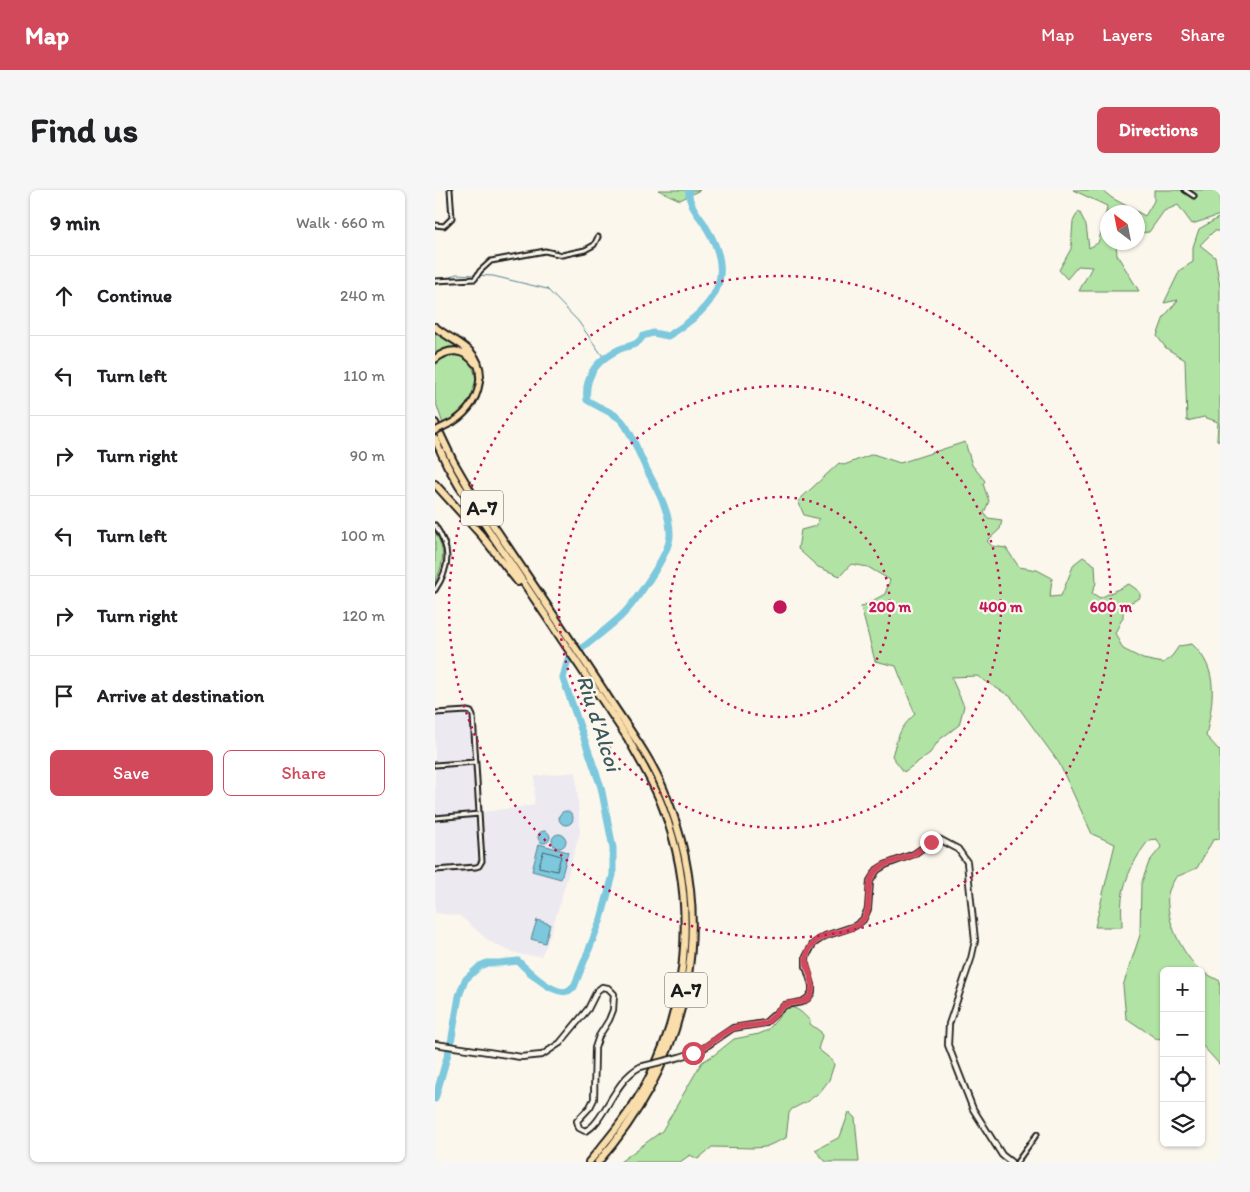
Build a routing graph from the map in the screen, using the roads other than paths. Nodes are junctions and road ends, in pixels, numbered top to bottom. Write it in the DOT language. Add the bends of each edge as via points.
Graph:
graph roads {
  1 [pos="450,190"];
  2 [pos="1185,190"];
  3 [pos="1194,196"];
  4 [pos="436,225"];
  5 [pos="598,237"];
  6 [pos="435,282"];
  7 [pos="435,327"];
  8 [pos="435,360"];
  9 [pos="481,376"];
  10 [pos="435,423"];
  11 [pos="435,431"];
  12 [pos="435,439"];
  13 [pos="435,484"];
  14 [pos="435,525"];
  15 [pos="526,584"];
  16 [pos="435,590"];
  17 [pos="435,713"];
  18 [pos="475,762"];
  19 [pos="435,765"];
  20 [pos="664,800"];
  21 [pos="479,814"];
  22 [pos="435,818"];
  23 [pos="435,870"];
  24 [pos="438,1044"];
  25 [pos="1037,1134"];
  26 [pos="589,1162"];
  27 [pos="598,1162"];
  28 [pos="1011,1162"];
  29 [pos="1017,1162"];
  1 -- 4 [label="street" via="452,218 447,224"];
  2 -- 3 [label="street"];
  5 -- 6 [label="street" via="594,246 588,249 561,255 545,251 496,259 483,266 475,279"];
  7 -- 9 [label="highway" via="469,350 479,364"];
  8 -- 9 [label="highway" via="445,352 462,352 472,359"];
  9 -- 11 [label="main road, bridge" via="475,400 464,414"];
  10 -- 15 [label="highway, A-7" via="449,455"];
  12 -- 15 [label="highway, A-7" via="459,486"];
  13 -- 15 [label="highway"];
  14 -- 16 [label="street" via="448,555"];
  15 -- 20 [label="highway, A-7" via="539,612 552,626 627,737"];
  15 -- 20 [label="highway, A-7" via="630,730 658,778"];
  17 -- 18 [label="street" via="470,711"];
  18 -- 19 [label="street"];
  18 -- 21 [label="street"];
  20 -- 26 [label="highway, A-7" via="682,878 685,932 678,995 666,1037 650,1075 625,1117"];
  20 -- 27 [label="highway, A-7" via="679,833 689,887 691,944 687,981 674,1033 656,1078 634,1116"];
  21 -- 22 [label="street"];
  21 -- 23 [label="street" via="482,862 479,866"];
  24 -- 28 [label="street, bridge" via="521,1057 546,1053 561,1043 588,1009 597,991 607,987 614,994 613,1010 595,1048 594,1099 577,1120 579,1128 585,1131 593,1126 622,1081 640,1067 701,1050 733,1028 765,1023 785,1005 809,998 813,989 807,952 813,944 863,920 868,910 870,881 874,873 938,840 960,851 967,862 975,941 949,1024 948,1045 973,1109 1002,1155"];
  25 -- 29 [label="street"];
}
